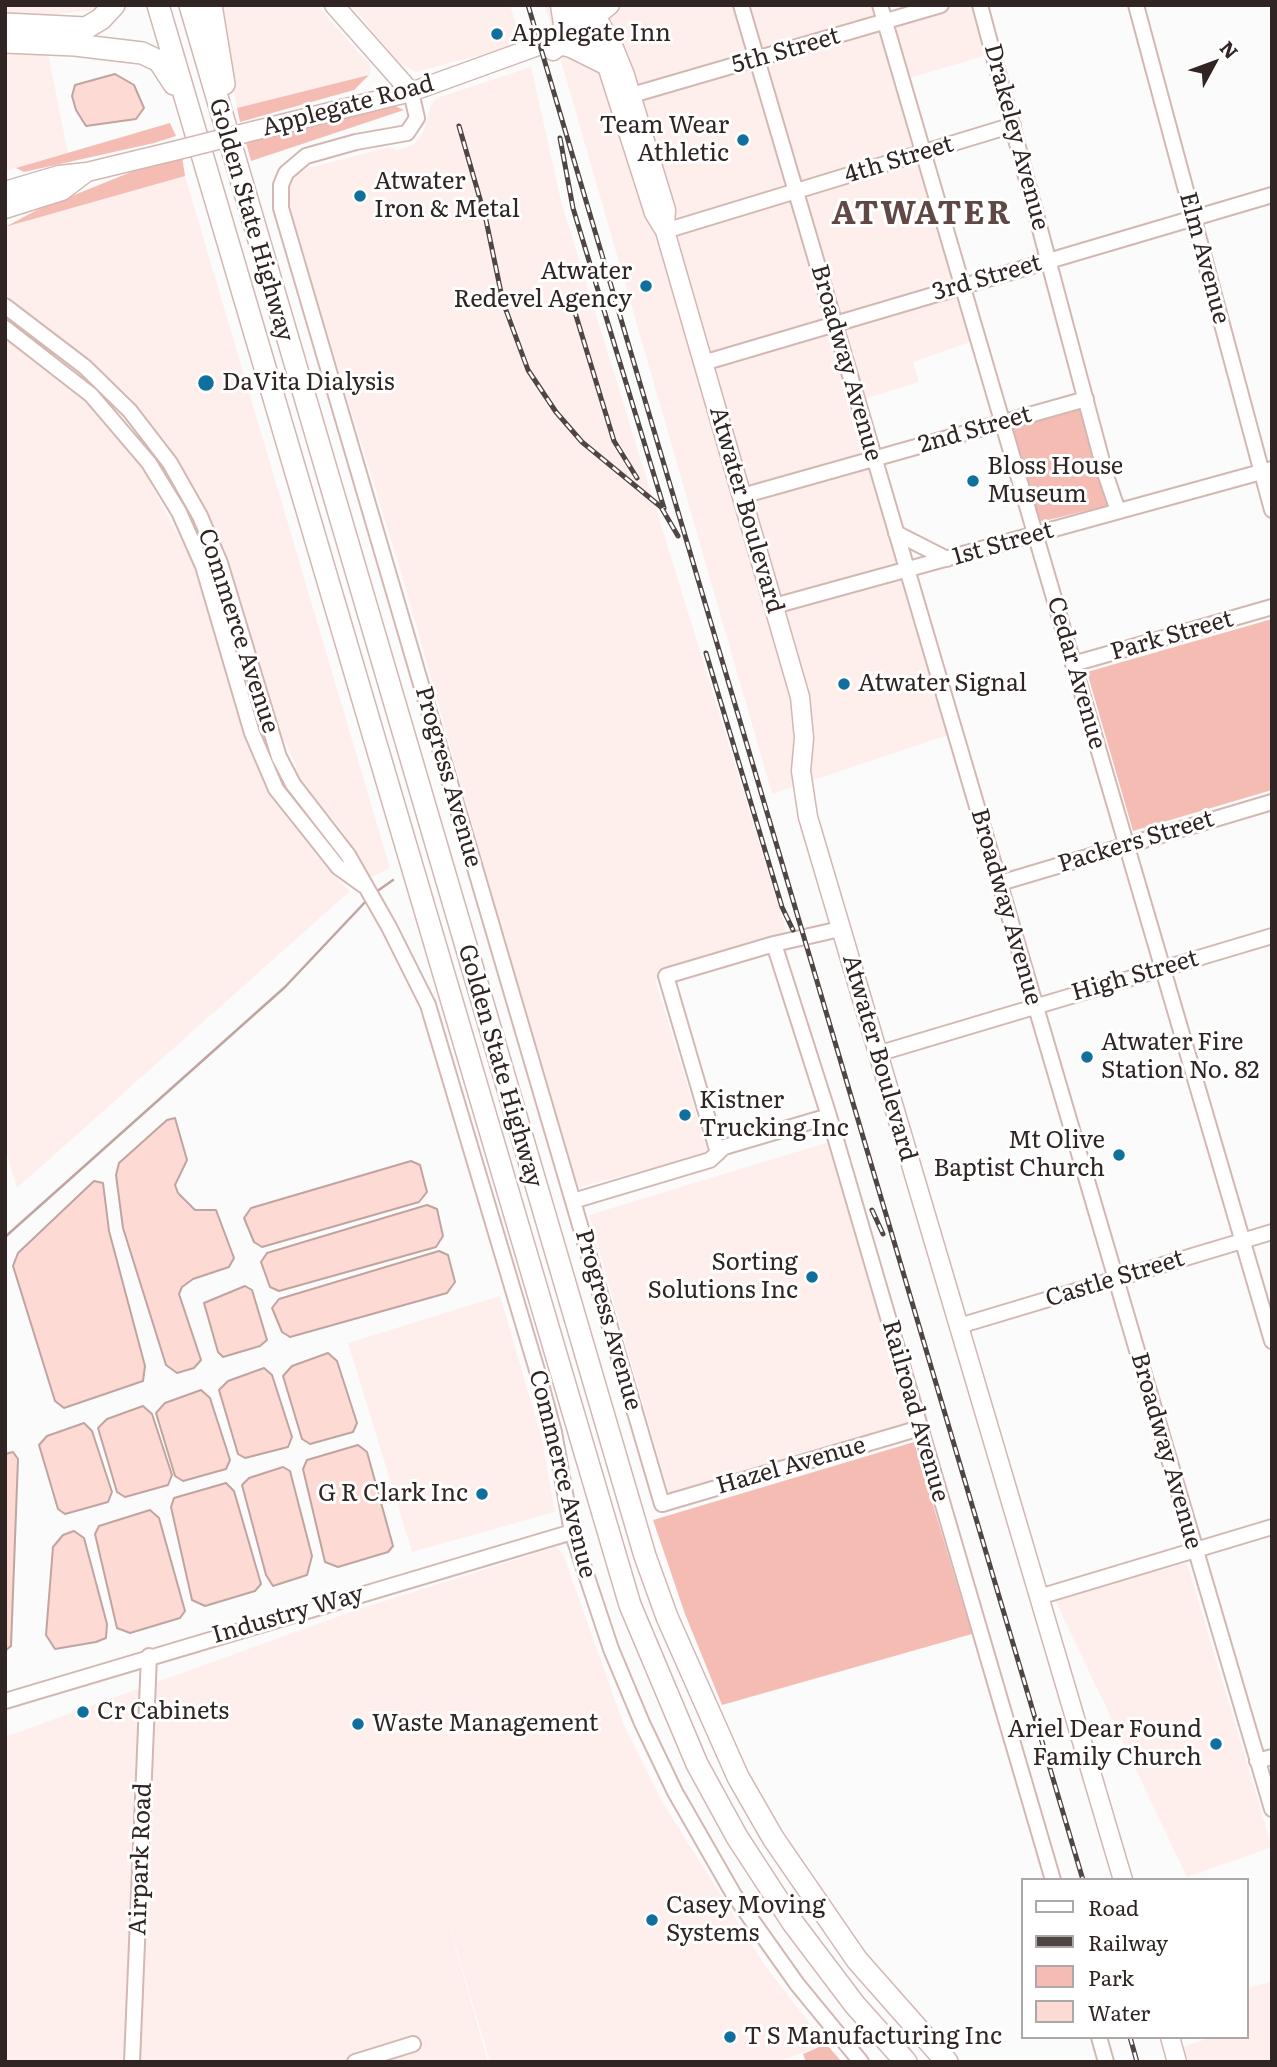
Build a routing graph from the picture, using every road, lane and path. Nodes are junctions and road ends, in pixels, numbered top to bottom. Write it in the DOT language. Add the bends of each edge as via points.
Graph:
graph roads {
  1 [pos="114,5"];
  2 [pos="158,5"];
  3 [pos="190,5"];
  4 [pos="211,5"];
  5 [pos="334,5"];
  6 [pos="560,5"];
  7 [pos="572,5"];
  8 [pos="741,5"];
  9 [pos="880,5"];
  10 [pos="941,5"];
  11 [pos="980,5"];
  12 [pos="1136,5"];
  13 [pos="595,12"];
  14 [pos="885,22"];
  15 [pos="5,24"];
  16 [pos="5,42"];
  17 [pos="559,44"];
  18 [pos="757,60"];
  19 [pos="607,66"];
  20 [pos="411,92"];
  21 [pos="632,95"];
  22 [pos="188,106"];
  23 [pos="1013,125"];
  24 [pos="229,146"];
  25 [pos="923,153"];
  26 [pos="87,172"];
  27 [pos="5,191"];
  28 [pos="796,191"];
  29 [pos="1272,195"];
  30 [pos="5,209"];
  31 [pos="1193,218"];
  32 [pos="665,231"];
  33 [pos="1049,260"];
  34 [pos="962,285"];
  35 [pos="5,306"];
  36 [pos="834,323"];
  37 [pos="5,328"];
  38 [pos="703,363"];
  39 [pos="1086,399"];
  40 [pos="1001,422"];
  41 [pos="874,458"];
  42 [pos="1266,470"];
  43 [pos="742,496"];
  44 [pos="1272,510"];
  45 [pos="1118,511"];
  46 [pos="896,533"];
  47 [pos="1035,535"];
  48 [pos="947,559"];
  49 [pos="907,570"];
  50 [pos="774,606"];
  51 [pos="1272,607"];
  52 [pos="1073,664"];
  53 [pos="1272,802"];
  54 [pos="1126,845"];
  55 [pos="1000,883"];
  56 [pos="363,885"];
  57 [pos="841,929"];
  58 [pos="1272,936"];
  59 [pos="774,944"];
  60 [pos="1162,969"];
  61 [pos="1035,1006"];
  62 [pos="877,1054"];
  63 [pos="828,1116"];
  64 [pos="719,1153"];
  65 [pos="572,1201"];
  66 [pos="1272,1232"];
  67 [pos="1242,1241"];
  68 [pos="1115,1279"];
  69 [pos="959,1326"];
  70 [pos="1272,1341"];
  71 [pos="920,1429"];
  72 [pos="662,1504"];
  73 [pos="1272,1527"];
  74 [pos="572,1532"];
  75 [pos="1195,1550"];
  76 [pos="1039,1597"];
  77 [pos="149,1656"];
  78 [pos="5,1700"];
  79 [pos="1265,1759"];
  80 [pos="1272,1809"];
  81 [pos="1052,1878"];
  82 [pos="1122,1878"];
  83 [pos="1100,2039"];
  84 [pos="1171,2039"];
  85 [pos="413,2044"];
  86 [pos="132,2062"];
  87 [pos="355,2062"];
  88 [pos="861,2062"];
  89 [pos="906,2062"];
  90 [pos="947,2062"];
  91 [pos="1106,2062"];
  92 [pos="1177,2062"];
  1 -- 15 [label="highway" via="86,28"];
  2 -- 22 [label="highway, Golden State Highway"];
  3 -- 24 [label="highway, Golden State Highway"];
  4 -- 24 [label="highway" via="226,93"];
  5 -- 20 [label="main road"];
  6 -- 17 [label="main road" via="564,24"];
  7 -- 13 [label="main road, Atwater Boulevard"];
  8 -- 18 [label="street, Broadway Avenue"];
  9 -- 14 [label="street, Cedar Avenue"];
  10 -- 14 [label="street, 5th Street"];
  11 -- 23 [label="street, Drakeley Avenue"];
  12 -- 31 [label="street, Elm Avenue"];
  13 -- 17 [label="main road, Applegate Road"];
  13 -- 19 [label="main road, Atwater Boulevard"];
  13 -- 21 [label="main road, Atwater Boulevard"];
  14 -- 18 [label="street, 5th Street"];
  14 -- 25 [label="street, Cedar Avenue"];
  16 -- 22 [label="highway" via="142,53 159,61"];
  17 -- 19 [label="main road"];
  17 -- 20 [label="main road, Applegate Road" via="552,51"];
  18 -- 21 [label="street, 5th Street"];
  18 -- 28 [label="street, Broadway Avenue"];
  19 -- 32 [label="main road, Atwater Boulevard" via="654,213"];
  20 -- 26 [label="main road, Applegate Road, bridge"];
  20 -- 65 [label="street, Progress Avenue" via="417,118 407,132 306,156 286,173 281,208"];
  21 -- 32 [label="main road, Atwater Boulevard" via="666,210"];
  22 -- 89 [label="highway, Golden State Highway" via="630,1605 697,1764 737,1837 855,2005"];
  23 -- 25 [label="street, 4th Street"];
  23 -- 33 [label="street, Drakeley Avenue"];
  24 -- 90 [label="highway, Golden State Highway" via="645,1556 667,1617 738,1777 773,1838 858,1960"];
  25 -- 28 [label="street, 4th Street"];
  25 -- 34 [label="street, Cedar Avenue"];
  26 -- 27 [label="main road, Applegate Road"];
  26 -- 30 [label="main road, Applegate Road" via="62,191"];
  28 -- 32 [label="street, 4th Street"];
  28 -- 36 [label="street, Broadway Avenue"];
  29 -- 31 [label="street, 3rd Street"];
  31 -- 33 [label="street, 3rd Street"];
  31 -- 42 [label="street, Elm Avenue"];
  32 -- 38 [label="main road, Atwater Boulevard"];
  33 -- 34 [label="street, 3rd Street"];
  33 -- 39 [label="street, Drakeley Avenue"];
  34 -- 36 [label="street, 3rd Street"];
  34 -- 40 [label="street, Cedar Avenue"];
  35 -- 56 [label="street, Commerce Avenue" via="109,389 152,437 187,490 220,563 279,757 293,784 348,855"];
  36 -- 38 [label="street, 3rd Street"];
  36 -- 41 [label="street, Broadway Avenue"];
  37 -- 56 [label="street, Commerce Avenue" via="91,395 149,463 179,512 202,566 252,733 276,789 338,867"];
  38 -- 43 [label="main road, Atwater Boulevard"];
  39 -- 40 [label="street, 2nd Street"];
  39 -- 45 [label="street, Drakeley Avenue"];
  40 -- 41 [label="street, 2nd Street"];
  40 -- 47 [label="street, Cedar Avenue"];
  41 -- 43 [label="street, 2nd Street"];
  41 -- 46 [label="street, Broadway Avenue"];
  42 -- 44 [label="street, Elm Avenue"];
  42 -- 45 [label="street, 1st Street"];
  43 -- 50 [label="main road, Atwater Boulevard"];
  45 -- 47 [label="street, 1st Street"];
  46 -- 48 [label="street"];
  46 -- 49 [label="street, Broadway Avenue"];
  47 -- 48 [label="street, 1st Street"];
  47 -- 52 [label="street, Cedar Avenue"];
  48 -- 49 [label="street, 1st Street"];
  49 -- 50 [label="street, 1st Street"];
  49 -- 55 [label="street, Broadway Avenue"];
  50 -- 57 [label="main road, Atwater Boulevard" via="800,697 801,771 808,817"];
  51 -- 52 [label="street, Park Street"];
  52 -- 54 [label="street, Cedar Avenue"];
  53 -- 54 [label="street, Packers Street"];
  54 -- 55 [label="street, Packers Street"];
  54 -- 60 [label="street, Cedar Avenue"];
  55 -- 61 [label="street, Broadway Avenue"];
  56 -- 74 [label="street, Commerce Avenue" via="428,1005 539,1377"];
  57 -- 59 [label="street"];
  57 -- 62 [label="main road, Atwater Boulevard"];
  58 -- 60 [label="street, High Street"];
  59 -- 63 [label="street, Railroad Avenue"];
  59 -- 64 [label="street" via="666,976"];
  60 -- 61 [label="street, High Street"];
  60 -- 67 [label="street, Cedar Avenue"];
  61 -- 62 [label="street, High Street"];
  61 -- 68 [label="street, Broadway Avenue"];
  62 -- 69 [label="main road, Atwater Boulevard"];
  63 -- 64 [label="street" via="724,1147"];
  63 -- 71 [label="street, Railroad Avenue"];
  64 -- 65 [label="street" via="710,1160"];
  65 -- 72 [label="street, Progress Avenue"];
  66 -- 67 [label="street, Castle Street"];
  67 -- 68 [label="street, Castle Street"];
  67 -- 70 [label="street, Cedar Avenue"];
  68 -- 69 [label="street, Castle Street"];
  68 -- 75 [label="street, Broadway Avenue"];
  69 -- 76 [label="main road, Atwater Boulevard"];
  71 -- 72 [label="street, Hazel Avenue"];
  71 -- 81 [label="street, Railroad Avenue"];
  73 -- 75 [label="street"];
  74 -- 77 [label="street, Industry Way"];
  74 -- 88 [label="street, Commerce Avenue" via="611,1648 675,1792 734,1895 797,1984"];
  75 -- 76 [label="street"];
  75 -- 79 [label="street, Broadway Avenue"];
  76 -- 82 [label="main road, Atwater Boulevard"];
  77 -- 78 [label="street, Industry Way"];
  77 -- 86 [label="street, Airpark Road"];
  79 -- 80 [label="street, Broadway Avenue"];
  83 -- 91 [label="street"];
  84 -- 92 [label="main road"];
  85 -- 87 [label="street"];
}
